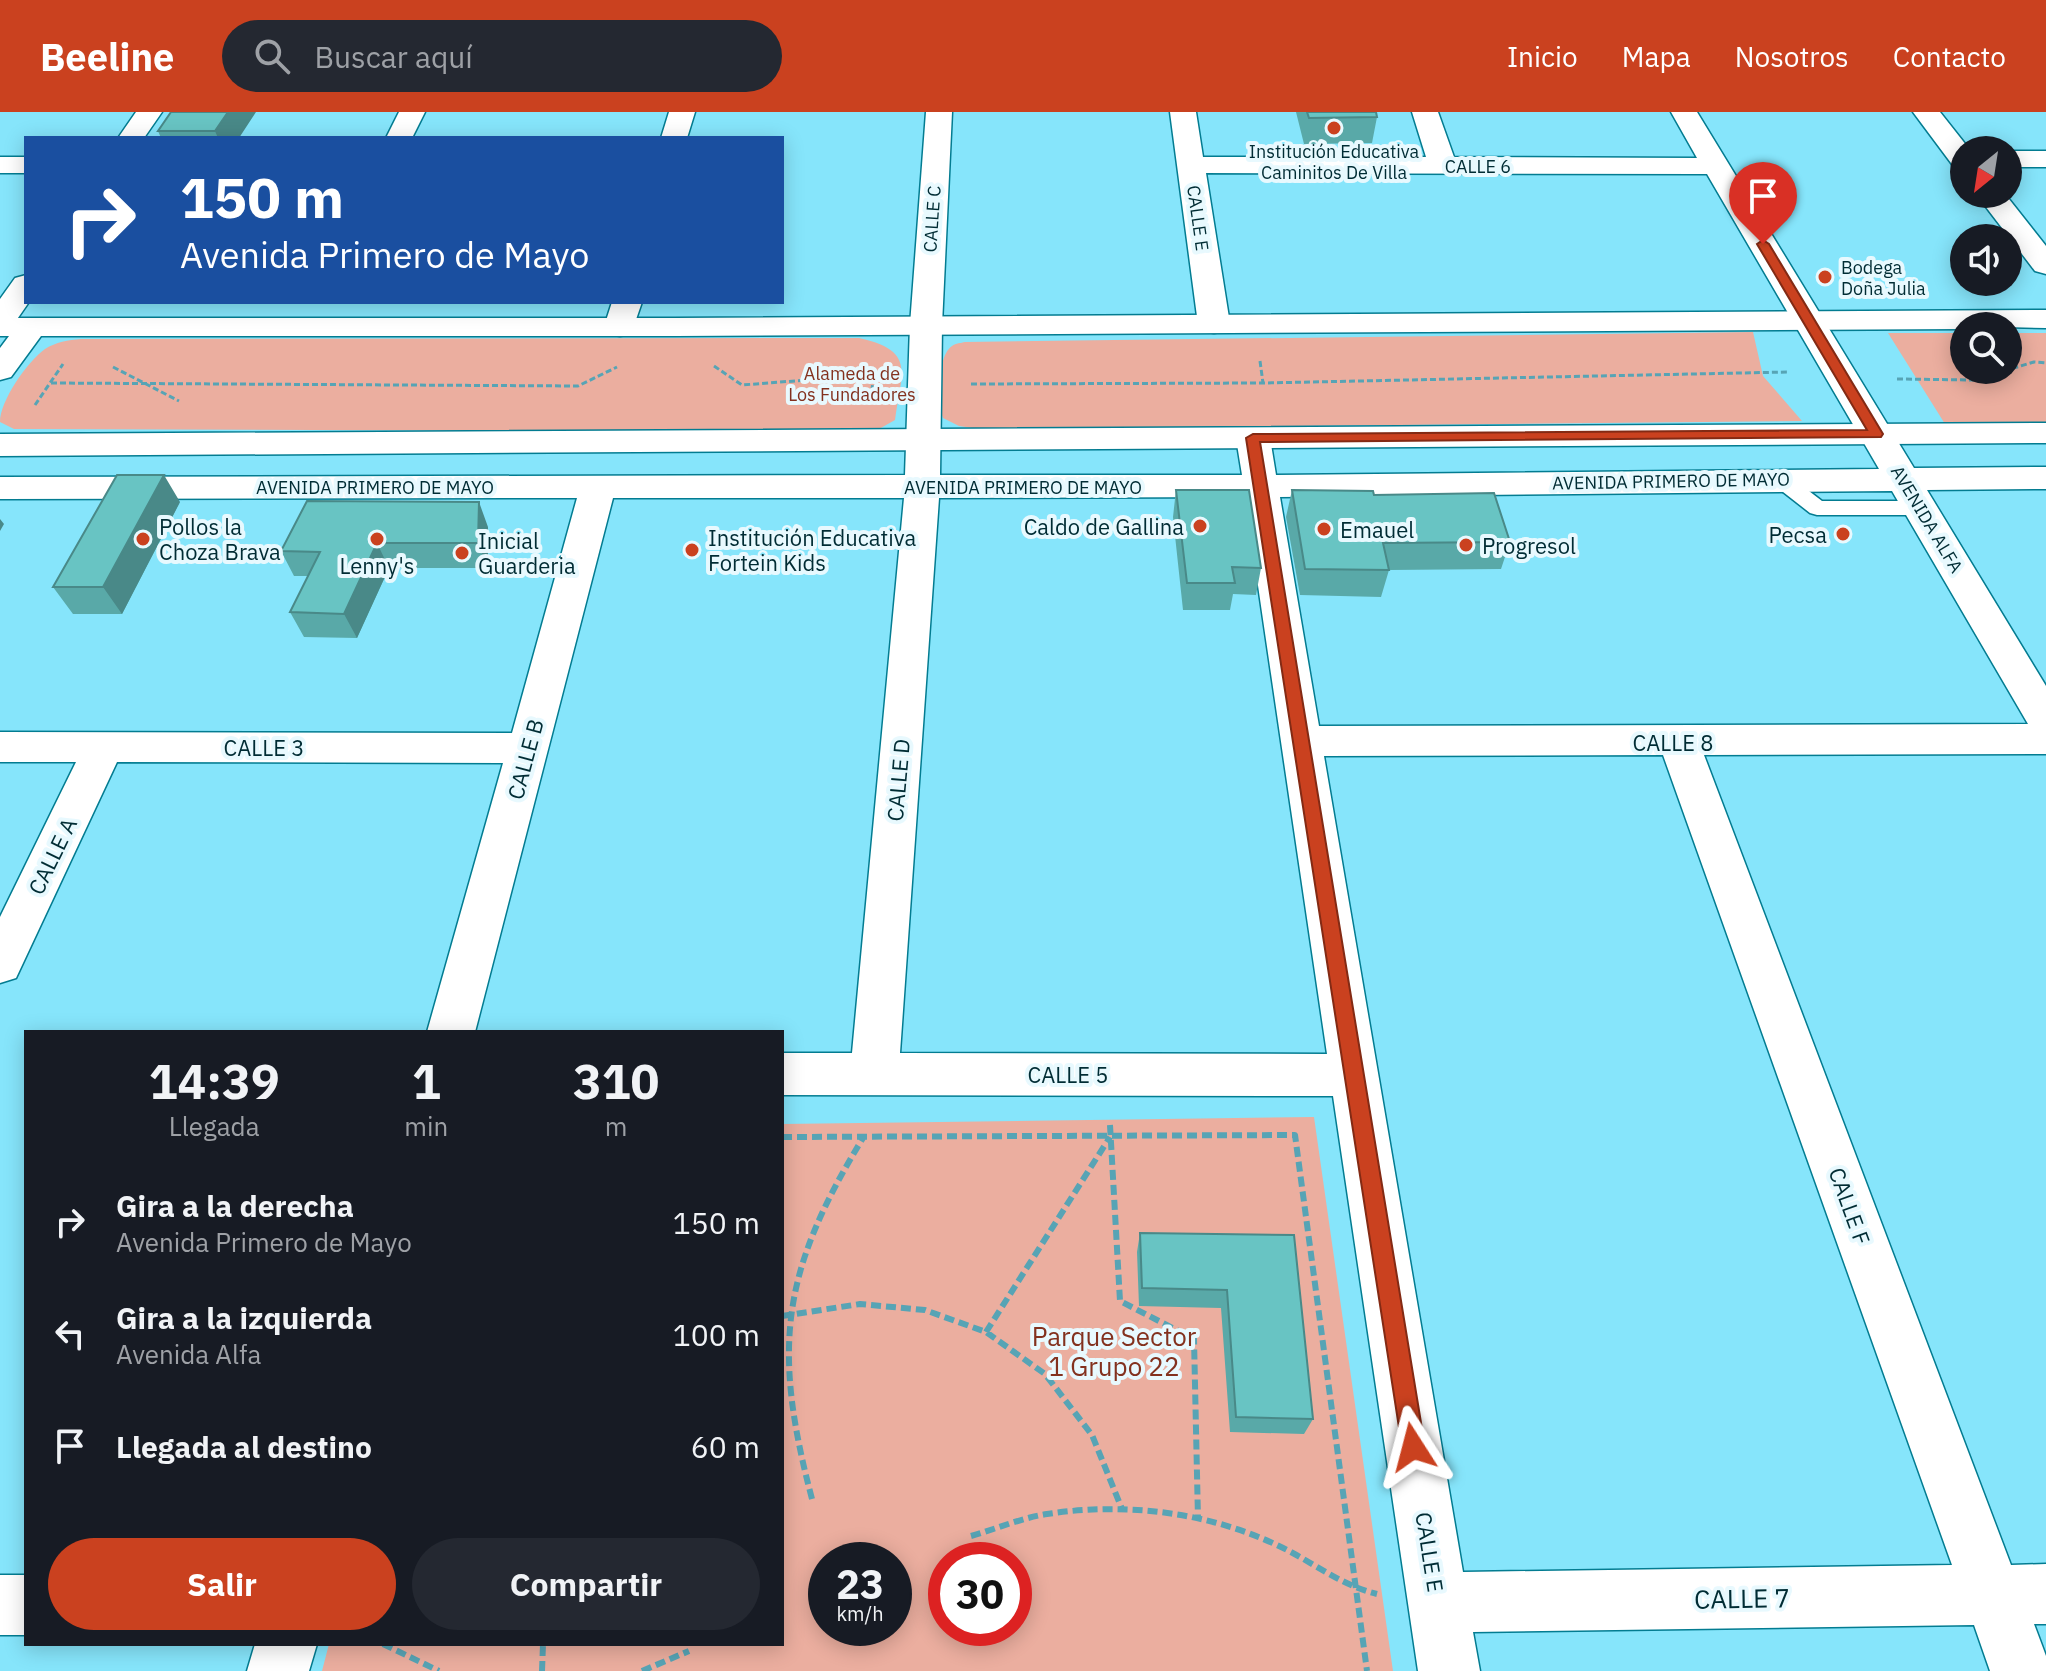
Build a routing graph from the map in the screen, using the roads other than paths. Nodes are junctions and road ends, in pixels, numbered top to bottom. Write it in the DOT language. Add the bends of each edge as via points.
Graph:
graph roads {
  1 [pos="412,112"];
  2 [pos="682,112"];
  3 [pos="939,112"];
  4 [pos="1183,112"];
  5 [pos="1425,112"];
  6 [pos="1684,112"];
  7 [pos="1926,112"];
  8 [pos="161,125"];
  9 [pos="136,136"];
  10 [pos="400,136"];
  11 [pos="675,136"];
  12 [pos="1950,142"];
  13 [pos="2022,159"];
  14 [pos="2046,159"];
  15 [pos="0,165"];
  16 [pos="24,165"];
  17 [pos="1190,165"];
  18 [pos="1443,166"];
  19 [pos="1717,166"];
  20 [pos="2001,208"];
  21 [pos="2046,265"];
  22 [pos="24,287"];
  23 [pos="40,314"];
  24 [pos="624,315"];
  25 [pos="2046,319"];
  26 [pos="1808,321"];
  27 [pos="0,324"];
  28 [pos="1214,324"];
  29 [pos="926,325"];
  30 [pos="0,370"];
  31 [pos="2046,433"];
  32 [pos="1876,434"];
  33 [pos="1253,438"];
  34 [pos="923,440"];
  35 [pos="3,445"];
  36 [pos="2046,478"];
  37 [pos="1260,486"];
  38 [pos="598,487"];
  39 [pos="922,487"];
  40 [pos="0,488"];
  41 [pos="1911,493"];
  42 [pos="2046,720"];
  43 [pos="2046,739"];
  44 [pos="1300,741"];
  45 [pos="1679,742"];
  46 [pos="0,747"];
  47 [pos="104,747"];
  48 [pos="528,748"];
  49 [pos="0,964"];
  50 [pos="452,1030"];
  51 [pos="784,1074"];
  52 [pos="874,1074"];
  53 [pos="1354,1075"];
  54 [pos="2020,1594"];
  55 [pos="1438,1602"];
  56 [pos="0,1605"];
  57 [pos="24,1605"];
  58 [pos="285,1646"];
  59 [pos="278,1671"];
  60 [pos="1449,1671"];
  61 [pos="2021,1671"];
  1 -- 10 [label="street"];
  2 -- 11 [label="street"];
  3 -- 29 [label="street, CALLE C"];
  4 -- 17 [label="street, CALLE E"];
  5 -- 18 [label="street"];
  6 -- 19 [label="street, AVENIDA ALFA"];
  7 -- 12 [label="street"];
  8 -- 9 [label="street"];
  13 -- 14 [label="street"];
  15 -- 16 [label="street"];
  17 -- 18 [label="street, CALLE 6"];
  17 -- 28 [label="street, CALLE E"];
  18 -- 19 [label="street, CALLE 6"];
  19 -- 26 [label="street, AVENIDA ALFA"];
  20 -- 21 [label="street"];
  22 -- 27 [label="street"];
  23 -- 24 [label="street" via="90,326"];
  23 -- 27 [label="street"];
  23 -- 30 [label="street"];
  24 -- 29 [label="street"];
  25 -- 26 [label="street"];
  26 -- 28 [label="street"];
  26 -- 32 [label="street, AVENIDA ALFA"];
  28 -- 29 [label="street"];
  29 -- 34 [label="street, CALLE C"];
  31 -- 32 [label="street, AVENIDA PRIMERO DE MAYO"];
  32 -- 33 [label="street, AVENIDA PRIMERO DE MAYO"];
  32 -- 41 [label="street, AVENIDA ALFA"];
  33 -- 34 [label="street, AVENIDA PRIMERO DE MAYO"];
  33 -- 37 [label="street, CALLE E"];
  34 -- 35 [label="street, AVENIDA PRIMERO DE MAYO"];
  34 -- 39 [label="street, CALLE D"];
  36 -- 41 [label="street, AVENIDA PRIMERO DE MAYO"];
  37 -- 39 [label="street, AVENIDA PRIMERO DE MAYO"];
  37 -- 41 [label="street, AVENIDA PRIMERO DE MAYO" via="1781,480"];
  37 -- 44 [label="street, CALLE E"];
  38 -- 39 [label="street, AVENIDA PRIMERO DE MAYO"];
  38 -- 40 [label="street, AVENIDA PRIMERO DE MAYO"];
  38 -- 48 [label="street, CALLE B"];
  39 -- 52 [label="street, CALLE D"];
  41 -- 42 [label="street, AVENIDA ALFA"];
  43 -- 45 [label="street, CALLE 8"];
  44 -- 45 [label="street, CALLE 8"];
  44 -- 53 [label="street, CALLE E"];
  45 -- 54 [label="street, CALLE F"];
  46 -- 47 [label="street, CALLE 3"];
  47 -- 48 [label="street, CALLE 3"];
  47 -- 49 [label="street, CALLE A"];
  48 -- 50 [label="street, CALLE B"];
  51 -- 52 [label="street, CALLE 5"];
  52 -- 53 [label="street, CALLE 5"];
  53 -- 55 [label="street, CALLE E"];
  54 -- 55 [label="street, CALLE 7"];
  54 -- 61 [label="street, CALLE F"];
  55 -- 60 [label="street, CALLE E"];
  56 -- 57 [label="street"];
  58 -- 59 [label="street"];
}
